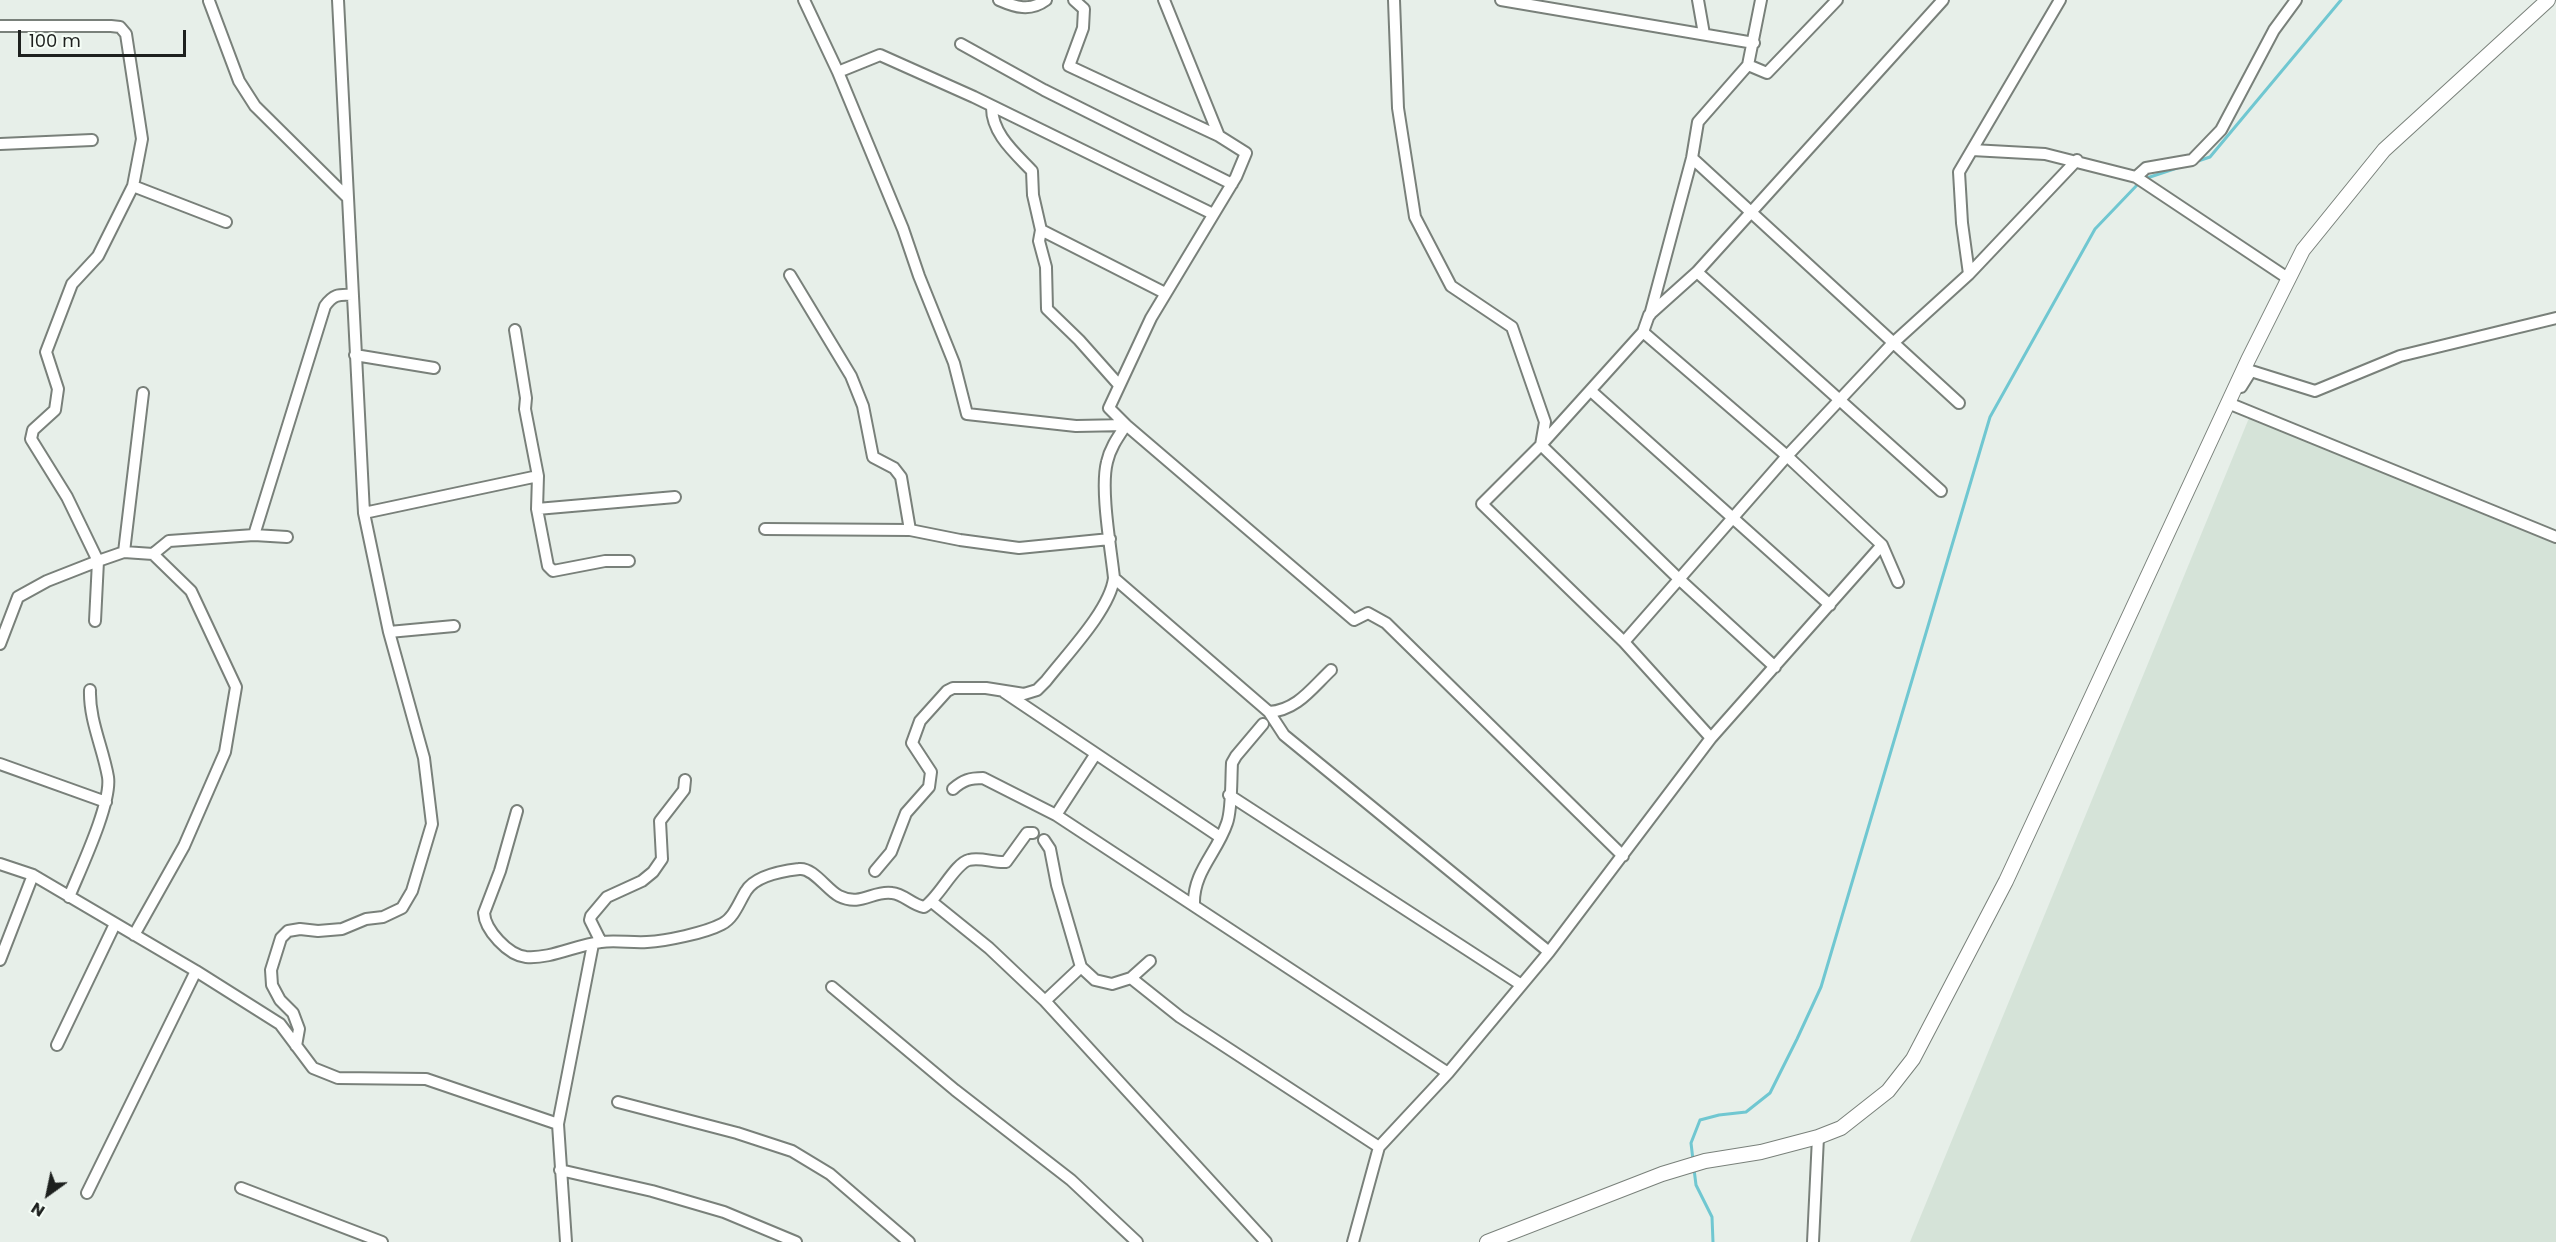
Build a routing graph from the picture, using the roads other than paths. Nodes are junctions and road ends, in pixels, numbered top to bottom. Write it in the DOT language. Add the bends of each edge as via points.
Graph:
graph roads {
  1 [pos="338,0"];
  2 [pos="804,0"];
  3 [pos="999,0"];
  4 [pos="1046,0"];
  5 [pos="1074,0"];
  6 [pos="1164,0"];
  7 [pos="1394,0"];
  8 [pos="1501,0"];
  9 [pos="1698,0"];
  10 [pos="1761,0"];
  11 [pos="1838,0"];
  12 [pos="1942,0"];
  13 [pos="2060,0"];
  14 [pos="2296,0"];
  15 [pos="2548,0"];
  16 [pos="209,1"];
  17 [pos="0,26"];
  18 [pos="1704,34"];
  19 [pos="1754,43"];
  20 [pos="961,44"];
  21 [pos="1748,64"];
  22 [pos="838,72"];
  23 [pos="992,106"];
  24 [pos="1220,136"];
  25 [pos="92,140"];
  26 [pos="0,144"];
  27 [pos="1972,150"];
  28 [pos="1692,158"];
  29 [pos="2077,160"];
  30 [pos="2136,177"];
  31 [pos="1232,184"];
  32 [pos="133,186"];
  33 [pos="347,197"];
  34 [pos="1752,212"];
  35 [pos="1214,214"];
  36 [pos="226,222"];
  37 [pos="1041,230"];
  38 [pos="1697,272"];
  39 [pos="1969,274"];
  40 [pos="790,275"];
  41 [pos="2289,279"];
  42 [pos="1166,293"];
  43 [pos="351,295"];
  44 [pos="1650,315"];
  45 [pos="2556,318"];
  46 [pos="515,330"];
  47 [pos="1643,332"];
  48 [pos="1892,344"];
  49 [pos="355,355"];
  50 [pos="434,368"];
  51 [pos="1119,385"];
  52 [pos="1591,391"];
  53 [pos="143,393"];
  54 [pos="1841,400"];
  55 [pos="1959,403"];
  56 [pos="2230,403"];
  57 [pos="1126,425"];
  58 [pos="1541,445"];
  59 [pos="1787,456"];
  60 [pos="538,476"];
  61 [pos="1941,491"];
  62 [pos="675,497"];
  63 [pos="537,509"];
  64 [pos="364,513"];
  65 [pos="1732,517"];
  66 [pos="765,529"];
  67 [pos="910,530"];
  68 [pos="254,536"];
  69 [pos="287,537"];
  70 [pos="2556,537"];
  71 [pos="1110,539"];
  72 [pos="1882,545"];
  73 [pos="124,552"];
  74 [pos="153,554"];
  75 [pos="98,561"];
  76 [pos="629,561"];
  77 [pos="1114,578"];
  78 [pos="1679,579"];
  79 [pos="1898,582"];
  80 [pos="1830,605"];
  81 [pos="95,621"];
  82 [pos="454,626"];
  83 [pos="389,632"];
  84 [pos="1624,642"];
  85 [pos="0,644"];
  86 [pos="1774,667"];
  87 [pos="1331,670"];
  88 [pos="90,690"];
  89 [pos="1002,691"];
  90 [pos="1269,712"];
  91 [pos="1263,724"];
  92 [pos="1711,738"];
  93 [pos="1095,755"];
  94 [pos="0,764"];
  95 [pos="685,780"];
  96 [pos="953,789"];
  97 [pos="1229,795"];
  98 [pos="106,802"];
  99 [pos="517,811"];
  100 [pos="1056,815"];
  101 [pos="1033,833"];
  102 [pos="1220,837"];
  103 [pos="1044,840"];
  104 [pos="1623,856"];
  105 [pos="0,864"];
  106 [pos="875,871"];
  107 [pos="33,875"];
  108 [pos="69,897"];
  109 [pos="932,902"];
  110 [pos="1194,904"];
  111 [pos="115,924"];
  112 [pos="134,935"];
  113 [pos="597,943"];
  114 [pos="1549,952"];
  115 [pos="0,960"];
  116 [pos="1150,961"];
  117 [pos="1081,967"];
  118 [pos="196,971"];
  119 [pos="1131,978"];
  120 [pos="1520,984"];
  121 [pos="832,987"];
  122 [pos="1045,1001"];
  123 [pos="57,1046"];
  124 [pos="296,1046"];
  125 [pos="1448,1073"];
  126 [pos="618,1102"];
  127 [pos="558,1124"];
  128 [pos="1818,1137"];
  129 [pos="1379,1147"];
  130 [pos="560,1170"];
  131 [pos="241,1188"];
  132 [pos="87,1193"];
  133 [pos="382,1242"];
  134 [pos="566,1242"];
  135 [pos="796,1242"];
  136 [pos="909,1242"];
  137 [pos="1137,1242"];
  138 [pos="1266,1242"];
  139 [pos="1353,1242"];
  140 [pos="1487,1242"];
  141 [pos="1814,1242"];
  1 -- 33 [label="street"];
  2 -- 22 [label="street"];
  3 -- 4 [label="street" via="1019,9"];
  5 -- 24 [label="street" via="1084,9 1083,28 1069,66"];
  6 -- 24 [label="street"];
  7 -- 58 [label="street" via="1398,108 1415,217 1451,286 1512,327 1545,422"];
  8 -- 18 [label="street"];
  9 -- 18 [label="street"];
  10 -- 19 [label="street"];
  11 -- 21 [label="street" via="1767,74"];
  12 -- 34 [label="street"];
  13 -- 27 [label="street"];
  14 -- 30 [label="street" via="2274,30 2221,130 2192,160 2146,168"];
  15 -- 41 [label="street" via="2384,150 2303,250"];
  16 -- 33 [label="street" via="239,81 255,105"];
  17 -- 32 [label="street" via="111,26 120,27 126,34 142,139"];
  18 -- 19 [label="street"];
  19 -- 21 [label="street"];
  20 -- 31 [label="street"];
  21 -- 28 [label="street" via="1698,122"];
  22 -- 23 [label="street" via="880,56"];
  22 -- 57 [label="street" via="954,363 968,414 1076,426"];
  23 -- 35 [label="street"];
  23 -- 37 [label="street" via="991,118 1005,143 1032,171"];
  24 -- 31 [label="street" via="1246,153"];
  25 -- 26 [label="street"];
  27 -- 29 [label="street"];
  27 -- 39 [label="street" via="1959,172"];
  28 -- 34 [label="street"];
  28 -- 44 [label="street"];
  29 -- 30 [label="street"];
  29 -- 39 [label="street"];
  30 -- 41 [label="street"];
  31 -- 35 [label="street"];
  32 -- 36 [label="street"];
  32 -- 75 [label="street" via="98,256 72,284 46,352 58,389 55,410 33,430 31,439 67,496"];
  33 -- 43 [label="street"];
  34 -- 38 [label="street"];
  34 -- 48 [label="street"];
  35 -- 42 [label="street"];
  37 -- 42 [label="street"];
  37 -- 51 [label="street" via="1047,309"];
  38 -- 44 [label="street"];
  38 -- 54 [label="street"];
  39 -- 48 [label="street"];
  40 -- 67 [label="street" via="850,376 863,406 873,457 894,468 901,477"];
  41 -- 56 [label="street"];
  42 -- 51 [label="street"];
  43 -- 49 [label="street"];
  43 -- 68 [label="street" via="331,297 326,306"];
  44 -- 47 [label="street"];
  45 -- 56 [label="street" via="2400,356 2315,391 2251,371"];
  46 -- 60 [label="street"];
  47 -- 52 [label="street"];
  47 -- 59 [label="street"];
  48 -- 54 [label="street"];
  48 -- 55 [label="street"];
  49 -- 50 [label="street"];
  49 -- 64 [label="street"];
  51 -- 57 [label="street" via="1109,408"];
  52 -- 58 [label="street"];
  52 -- 65 [label="street"];
  53 -- 73 [label="street"];
  54 -- 59 [label="street"];
  54 -- 61 [label="street"];
  56 -- 70 [label="street"];
  56 -- 128 [label="street" via="2006,881 1913,1059 1888,1091 1864,1112 1841,1128"];
  57 -- 71 [label="street" via="1106,464"];
  57 -- 104 [label="street" via="1354,620 1368,614 1386,623"];
  58 -- 78 [label="street"];
  58 -- 84 [label="street" via="1482,504"];
  59 -- 65 [label="street"];
  59 -- 72 [label="street"];
  60 -- 63 [label="street"];
  60 -- 64 [label="street"];
  62 -- 63 [label="street"];
  63 -- 76 [label="street" via="550,570"];
  64 -- 83 [label="street"];
  65 -- 78 [label="street"];
  65 -- 80 [label="street"];
  66 -- 67 [label="street"];
  67 -- 71 [label="street" via="1019,548"];
  68 -- 69 [label="street"];
  68 -- 74 [label="street" via="169,541"];
  71 -- 77 [label="street"];
  72 -- 79 [label="street"];
  72 -- 80 [label="street"];
  73 -- 74 [label="street"];
  73 -- 75 [label="street"];
  74 -- 112 [label="street" via="191,591 236,687 225,752 184,846"];
  75 -- 81 [label="street"];
  75 -- 85 [label="street" via="18,597"];
  77 -- 89 [label="street" via="1105,605 1046,681 1037,690 1024,693"];
  77 -- 90 [label="street"];
  78 -- 84 [label="street"];
  78 -- 86 [label="street"];
  80 -- 86 [label="street"];
  82 -- 83 [label="street"];
  83 -- 124 [label="street" via="424,758 432,824 412,891 402,908 342,929 300,929 281,938 271,970 272,985 293,1013 299,1029"];
  84 -- 92 [label="street"];
  86 -- 92 [label="street"];
  87 -- 90 [label="street" via="1295,704 1284,711"];
  88 -- 98 [label="street" via="89,704 109,780"];
  89 -- 93 [label="street"];
  89 -- 106 [label="street" via="953,688 920,721 912,743 931,772 929,787 906,813 891,852"];
  90 -- 114 [label="street" via="1284,735"];
  91 -- 97 [label="street" via="1232,763"];
  92 -- 104 [label="street"];
  93 -- 100 [label="street"];
  93 -- 102 [label="street"];
  94 -- 98 [label="street"];
  95 -- 113 [label="street" via="684,790 660,821 662,859 642,881 607,897 591,916"];
  96 -- 100 [label="street" via="962,781 983,778"];
  97 -- 102 [label="street" via="1228,822"];
  97 -- 120 [label="street"];
  98 -- 108 [label="street"];
  99 -- 113 [label="street" via="484,920 507,948 524,957"];
  100 -- 110 [label="street"];
  101 -- 109 [label="street" via="1027,833 1006,862 972,859 962,863"];
  102 -- 110 [label="street" via="1198,875 1193,889"];
  103 -- 117 [label="street" via="1050,849 1056,885"];
  104 -- 114 [label="street"];
  105 -- 107 [label="street"];
  107 -- 108 [label="street"];
  107 -- 115 [label="street"];
  108 -- 111 [label="street"];
  109 -- 113 [label="street" via="924,907 915,906 895,893 852,900 827,889 801,868 760,879 747,888 724,924 649,942"];
  109 -- 122 [label="street"];
  110 -- 125 [label="street"];
  111 -- 112 [label="street"];
  111 -- 123 [label="street"];
  112 -- 118 [label="street"];
  113 -- 127 [label="street"];
  114 -- 120 [label="street"];
  116 -- 119 [label="street"];
  117 -- 119 [label="street" via="1103,983"];
  117 -- 122 [label="street"];
  118 -- 124 [label="street" via="280,1024"];
  118 -- 132 [label="street"];
  119 -- 129 [label="street" via="1216,1041"];
  120 -- 125 [label="street"];
  121 -- 137 [label="street" via="1071,1180"];
  122 -- 138 [label="street"];
  124 -- 127 [label="street" via="313,1068 338,1078 426,1079"];
  125 -- 129 [label="street"];
  126 -- 136 [label="street" via="792,1151 830,1174"];
  127 -- 130 [label="street"];
  128 -- 140 [label="street" via="1662,1174"];
  128 -- 141 [label="street"];
  129 -- 139 [label="street"];
  130 -- 134 [label="street"];
  130 -- 135 [label="street" via="724,1212"];
  131 -- 133 [label="street"];
}
